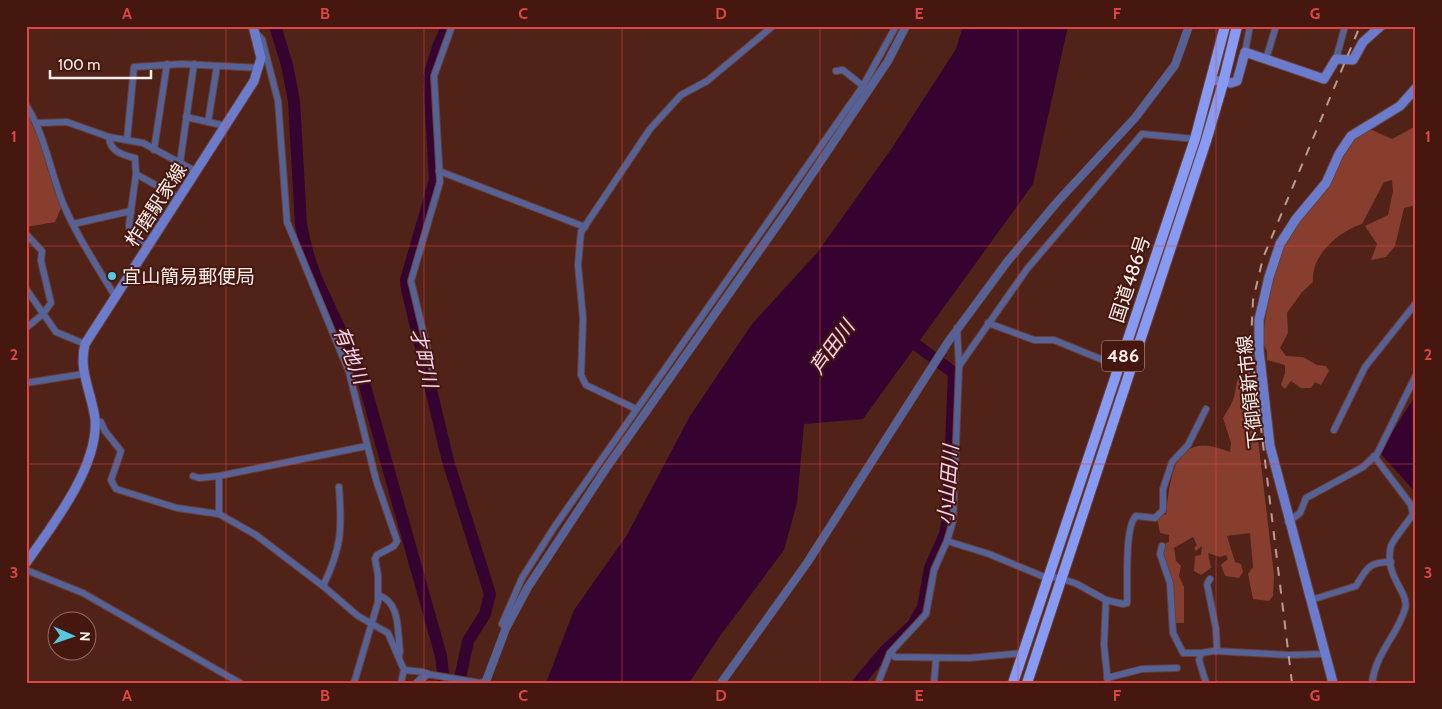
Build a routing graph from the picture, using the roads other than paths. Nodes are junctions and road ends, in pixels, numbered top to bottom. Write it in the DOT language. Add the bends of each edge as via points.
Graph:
graph roads {
  1 [pos="452,26"];
  2 [pos="773,26"];
  3 [pos="896,26"];
  4 [pos="906,26"];
  5 [pos="1189,26"];
  6 [pos="1225,26"];
  7 [pos="1237,26"];
  8 [pos="1250,26"];
  9 [pos="1276,26"];
  10 [pos="1345,26"];
  11 [pos="1381,26"];
  12 [pos="255,30"];
  13 [pos="897,44"];
  14 [pos="1245,52"];
  15 [pos="882,54"];
  16 [pos="1266,58"];
  17 [pos="1336,59"];
  18 [pos="168,64"];
  19 [pos="194,64"];
  20 [pos="217,66"];
  21 [pos="259,68"];
  22 [pos="836,71"];
  23 [pos="1212,80"];
  24 [pos="1224,83"];
  25 [pos="863,86"];
  26 [pos="1416,88"];
  27 [pos="26,104"];
  28 [pos="186,117"];
  29 [pos="208,122"];
  30 [pos="38,123"];
  31 [pos="226,126"];
  32 [pos="110,138"];
  33 [pos="1195,139"];
  34 [pos="127,140"];
  35 [pos="154,150"];
  36 [pos="180,163"];
  37 [pos="439,171"];
  38 [pos="196,172"];
  39 [pos="136,174"];
  40 [pos="179,198"];
  41 [pos="131,211"];
  42 [pos="73,224"];
  43 [pos="585,227"];
  44 [pos="26,234"];
  45 [pos="148,246"];
  46 [pos="26,289"];
  47 [pos="116,298"];
  48 [pos="1416,303"];
  49 [pos="44,314"];
  50 [pos="988,323"];
  51 [pos="26,328"];
  52 [pos="957,328"];
  53 [pos="85,344"];
  54 [pos="959,366"];
  55 [pos="1120,366"];
  56 [pos="433,373"];
  57 [pos="83,374"];
  58 [pos="1416,375"];
  59 [pos="27,381"];
  60 [pos="636,409"];
  61 [pos="1206,409"];
  62 [pos="95,420"];
  63 [pos="1334,430"];
  64 [pos="367,446"];
  65 [pos="1374,456"];
  66 [pos="193,476"];
  67 [pos="219,476"];
  68 [pos="339,487"];
  69 [pos="219,514"];
  70 [pos="1288,522"];
  71 [pos="947,541"];
  72 [pos="1162,546"];
  73 [pos="1391,562"];
  74 [pos="26,563"];
  75 [pos="26,570"];
  76 [pos="1049,577"];
  77 [pos="1060,578"];
  78 [pos="1210,579"];
  79 [pos="323,586"];
  80 [pos="378,595"];
  81 [pos="1106,600"];
  82 [pos="1311,600"];
  83 [pos="371,623"];
  84 [pos="506,628"];
  85 [pos="1217,651"];
  86 [pos="890,653"];
  87 [pos="1024,653"];
  88 [pos="1201,654"];
  89 [pos="1323,654"];
  90 [pos="399,657"];
  91 [pos="936,658"];
  92 [pos="1177,668"];
  93 [pos="404,670"];
  94 [pos="426,674"];
  95 [pos="1108,681"];
  96 [pos="483,682"];
  97 [pos="240,683"];
  98 [pos="354,683"];
  99 [pos="401,683"];
  100 [pos="417,683"];
  101 [pos="721,683"];
  102 [pos="878,683"];
  103 [pos="934,683"];
  104 [pos="1013,683"];
  105 [pos="1027,683"];
  106 [pos="1206,683"];
  107 [pos="1332,683"];
  108 [pos="1372,683"];
  1 -- 37 [label="street" via="434,76"];
  2 -- 43 [label="street" via="707,81 681,95 650,129"];
  3 -- 15 [label="street"];
  4 -- 13 [label="street"];
  5 -- 52 [label="street" via="1170,73 1135,118 1058,201"];
  6 -- 23 [label="highway, 国道486号 / 486"];
  7 -- 24 [label="highway, 国道486号 / 486"];
  8 -- 14 [label="street"];
  9 -- 16 [label="street"];
  10 -- 17 [label="street"];
  11 -- 17 [label="main road" via="1363,42 1353,60"];
  12 -- 21 [label="main road, 柞磨駅家線" via="261,58"];
  12 -- 64 [label="street" via="262,39 278,101 287,222 349,372"];
  13 -- 15 [label="street"];
  13 -- 84 [label="street" via="790,207 605,470 528,587"];
  14 -- 16 [label="main road"];
  14 -- 24 [label="main road" via="1237,81"];
  15 -- 25 [label="street"];
  16 -- 17 [label="main road" via="1324,79"];
  18 -- 19 [label="street"];
  18 -- 34 [label="street" via="134,67"];
  18 -- 35 [label="street"];
  19 -- 20 [label="street"];
  19 -- 28 [label="street"];
  20 -- 21 [label="street"];
  20 -- 29 [label="street"];
  21 -- 31 [label="main road, 柞磨駅家線"];
  22 -- 25 [label="street" via="843,70"];
  23 -- 24 [label="main road"];
  23 -- 33 [label="highway, 国道486号 / 486"];
  24 -- 77 [label="highway, 国道486号 / 486"];
  25 -- 60 [label="street"];
  26 -- 70 [label="main road, 下御領新市線" via="1400,106 1351,136 1338,154 1326,183 1280,244 1269,276 1259,320 1259,350 1270,446"];
  27 -- 30 [label="street"];
  28 -- 29 [label="street"];
  28 -- 36 [label="street"];
  29 -- 31 [label="street"];
  30 -- 32 [label="street" via="67,122"];
  30 -- 42 [label="street" via="49,166"];
  31 -- 38 [label="main road, 柞磨駅家線"];
  32 -- 34 [label="street"];
  32 -- 39 [label="street" via="118,153 135,158"];
  33 -- 50 [label="street" via="1142,134 1027,269"];
  33 -- 55 [label="highway, 国道486号 / 486"];
  34 -- 35 [label="street" via="143,143"];
  35 -- 36 [label="street"];
  36 -- 38 [label="street"];
  37 -- 43 [label="street"];
  37 -- 56 [label="street" via="440,182 411,281"];
  38 -- 40 [label="main road, 柞磨駅家線"];
  39 -- 40 [label="street"];
  39 -- 41 [label="street"];
  40 -- 45 [label="main road, 柞磨駅家線"];
  41 -- 42 [label="street"];
  41 -- 45 [label="street" via="130,231"];
  42 -- 47 [label="street"];
  43 -- 60 [label="street" via="578,245 583,318 581,375 586,385"];
  44 -- 49 [label="street" via="42,251 41,261 51,303"];
  45 -- 47 [label="main road, 柞磨駅家線"];
  46 -- 49 [label="street"];
  47 -- 53 [label="main road, 柞磨駅家線"];
  48 -- 63 [label="street" via="1365,367"];
  49 -- 51 [label="street"];
  49 -- 53 [label="street" via="56,332"];
  50 -- 54 [label="street"];
  50 -- 55 [label="street" via="1034,340 1054,340"];
  52 -- 54 [label="street"];
  52 -- 101 [label="street" via="807,563"];
  53 -- 57 [label="main road"];
  54 -- 71 [label="street" via="953,521"];
  55 -- 76 [label="highway, 国道486号 / 486"];
  57 -- 59 [label="street"];
  57 -- 62 [label="main road"];
  58 -- 65 [label="street"];
  60 -- 84 [label="street" via="522,578 502,624"];
  61 -- 81 [label="street" via="1188,445 1172,462 1163,489 1163,510 1155,518 1136,516 1133,519 1127,603"];
  62 -- 69 [label="street" via="102,422 121,452 111,480 116,489 177,508"];
  62 -- 74 [label="main road" via="94,437 83,472 69,500"];
  64 -- 67 [label="street"];
  64 -- 80 [label="street" via="397,541 375,559"];
  65 -- 70 [label="street" via="1363,467 1306,498 1300,513"];
  65 -- 73 [label="street" via="1411,505 1413,514 1392,545"];
  66 -- 67 [label="street"];
  67 -- 69 [label="street"];
  68 -- 79 [label="street" via="340,545"];
  69 -- 79 [label="street" via="256,535"];
  70 -- 82 [label="main road, 下御領新市線"];
  71 -- 76 [label="street"];
  71 -- 86 [label="street" via="934,570 926,614"];
  72 -- 88 [label="street" via="1160,554 1170,583 1172,633 1183,653"];
  73 -- 82 [label="street" via="1376,562 1367,568 1356,586"];
  73 -- 108 [label="street" via="1390,571 1404,594 1405,609 1374,666"];
  75 -- 97 [label="street" via="83,593"];
  76 -- 77 [label="street"];
  76 -- 87 [label="highway, 国道486号 / 486"];
  77 -- 81 [label="street"];
  77 -- 105 [label="highway, 国道486号 / 486"];
  78 -- 85 [label="street" via="1207,584"];
  79 -- 83 [label="street"];
  80 -- 83 [label="street"];
  80 -- 90 [label="street" via="386,597 395,608"];
  81 -- 95 [label="street" via="1104,645"];
  82 -- 89 [label="main road, 下御領新市線"];
  83 -- 90 [label="street" via="388,633"];
  83 -- 98 [label="street"];
  84 -- 96 [label="street"];
  85 -- 88 [label="street"];
  85 -- 89 [label="street"];
  86 -- 91 [label="street" via="895,657"];
  86 -- 102 [label="street"];
  87 -- 91 [label="street"];
  87 -- 104 [label="highway, 国道486号 / 486"];
  88 -- 106 [label="street" via="1199,660"];
  89 -- 107 [label="main road, 下御領新市線"];
  90 -- 93 [label="street"];
  91 -- 103 [label="street"];
  92 -- 95 [label="street" via="1142,669"];
  93 -- 94 [label="street"];
  93 -- 99 [label="street"];
  94 -- 96 [label="street"];
  94 -- 100 [label="street"];
}
